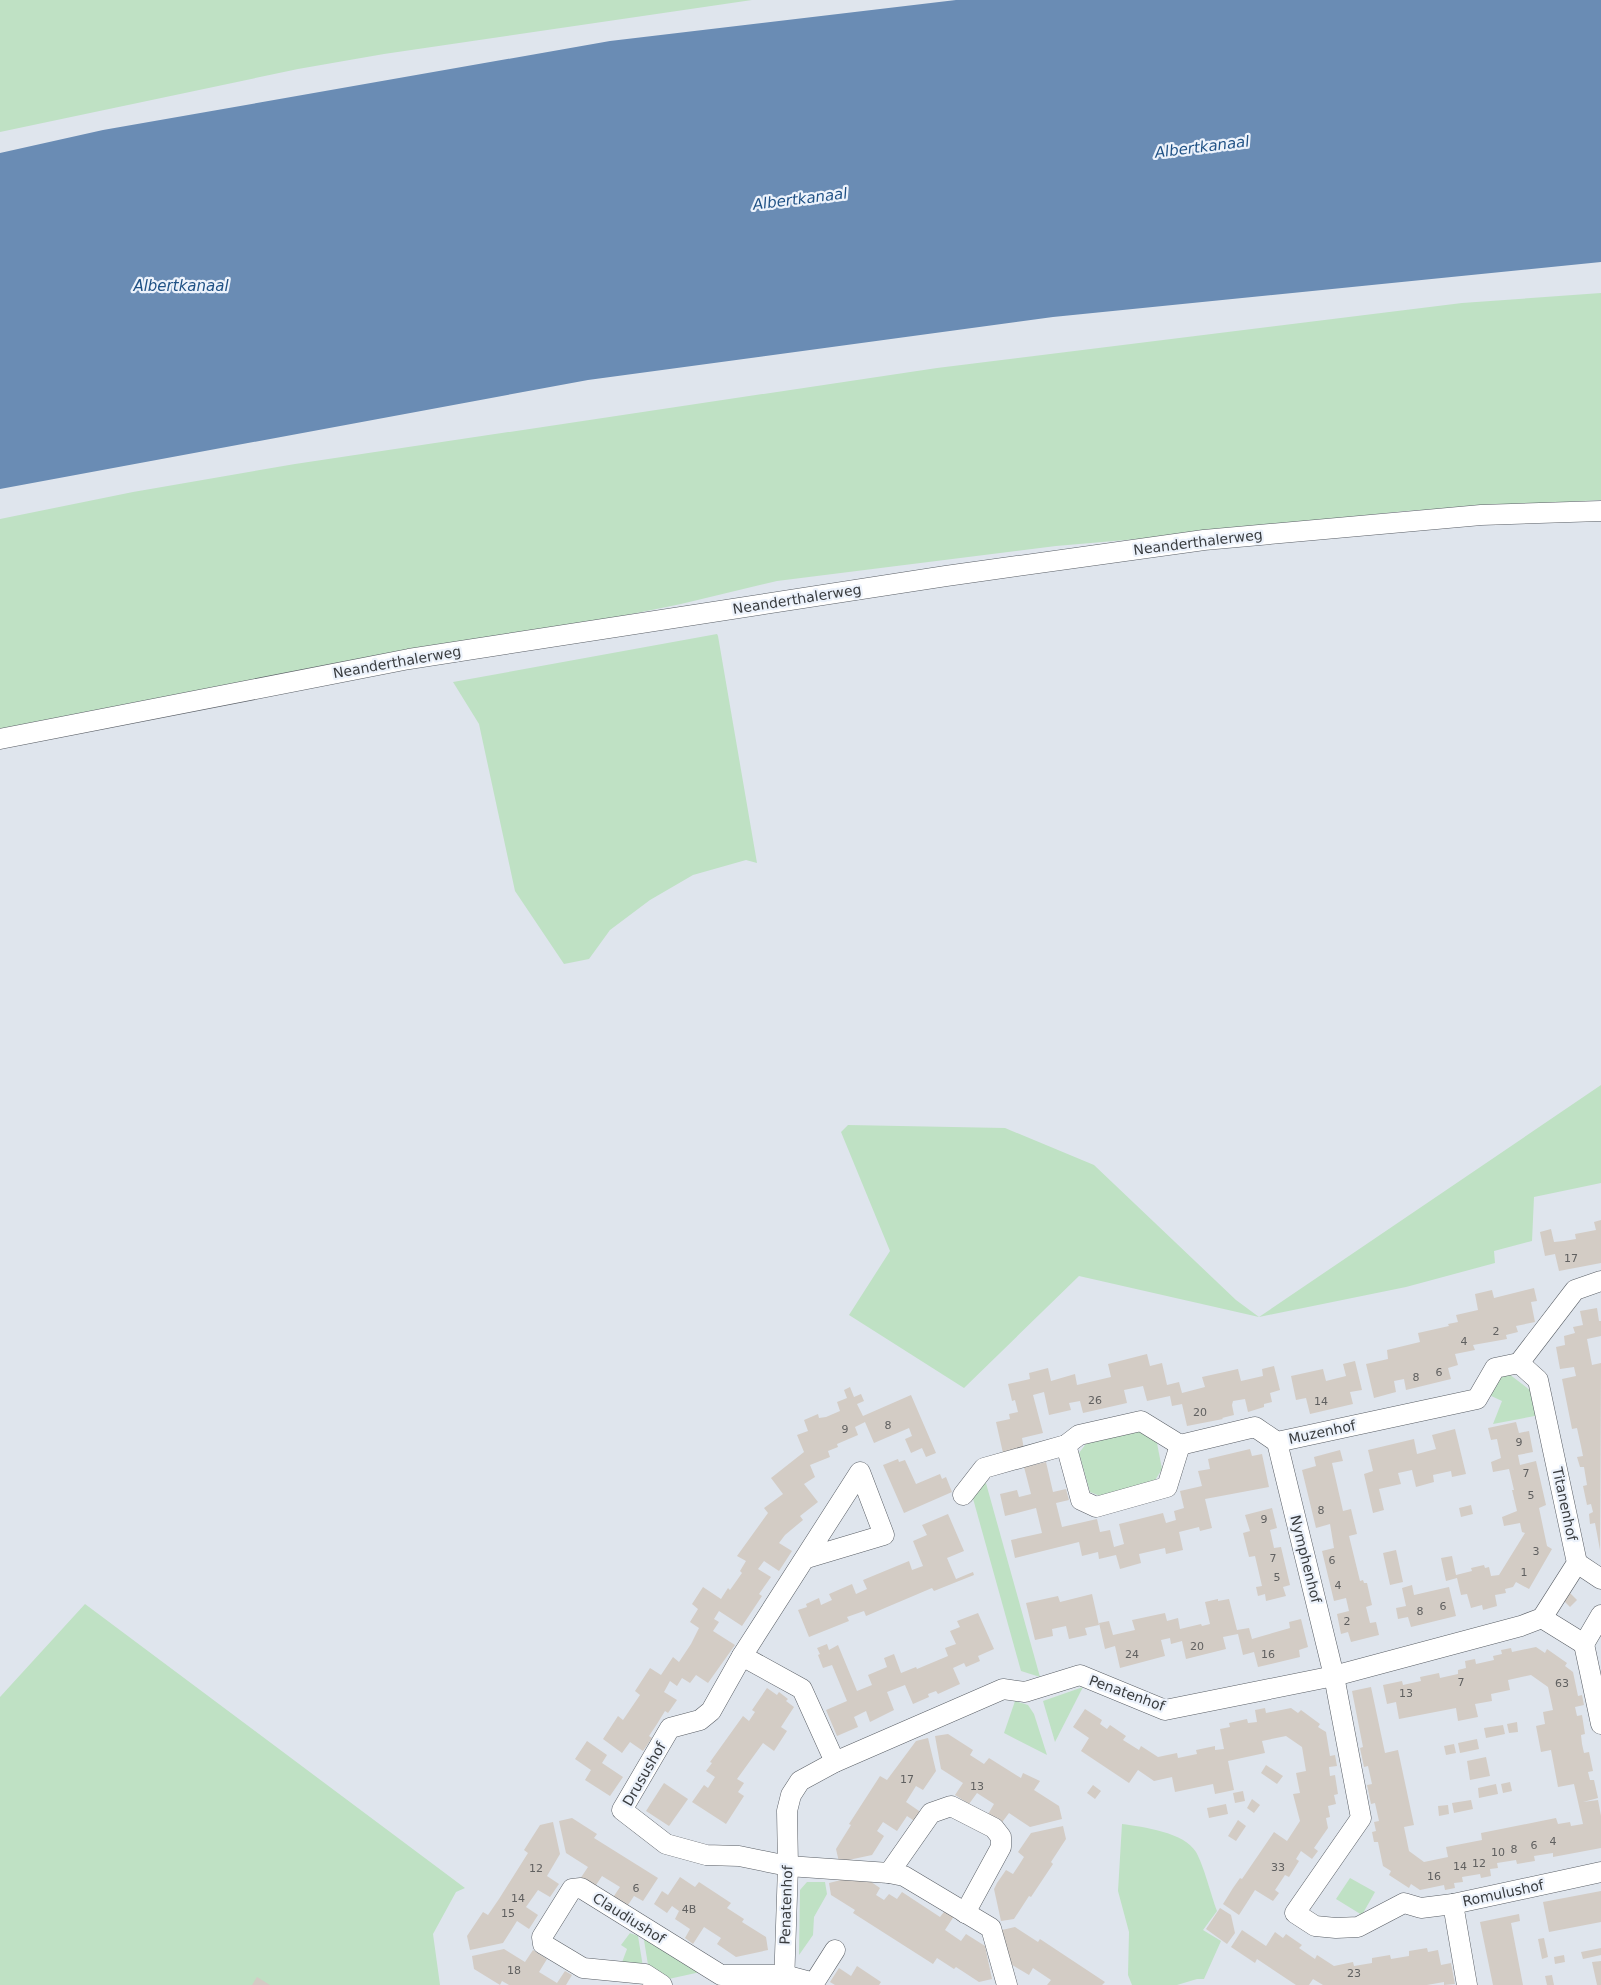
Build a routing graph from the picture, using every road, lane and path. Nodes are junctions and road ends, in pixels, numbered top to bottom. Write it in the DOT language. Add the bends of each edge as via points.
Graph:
graph roads {
  1 [pos="1601,511"];
  2 [pos="0,739"];
  3 [pos="1601,1281"];
  4 [pos="1519,1363"];
  5 [pos="1277,1442"];
  6 [pos="1066,1445"];
  7 [pos="1180,1446"];
  8 [pos="963,1495"];
  9 [pos="806,1558"];
  10 [pos="1577,1563"];
  11 [pos="1601,1579"];
  12 [pos="1601,1615"];
  13 [pos="1542,1618"];
  14 [pos="1584,1644"];
  15 [pos="742,1656"];
  16 [pos="1334,1676"];
  17 [pos="1601,1724"];
  18 [pos="835,1762"];
  19 [pos="788,1866"];
  20 [pos="1601,1872"];
  21 [pos="889,1873"];
  22 [pos="1453,1904"];
  23 [pos="965,1913"];
  24 [pos="835,1950"];
  25 [pos="719,1980"];
  26 [pos="784,1980"];
  27 [pos="662,1985"];
  28 [pos="1007,1985"];
  29 [pos="1467,1985"];
  1 -- 2 [label="street, Neanderthalerweg" via="1481,515 1214,539 946,576 410,659"];
  3 -- 4 [label="street" via="1576,1290"];
  4 -- 5 [label="street, Muzenhof" via="1496,1368 1477,1398"];
  4 -- 10 [label="street, Titanenhof" via="1538,1380"];
  5 -- 7 [label="street, Muzenhof" via="1255,1427"];
  5 -- 16 [label="street, Nymphenhof"];
  6 -- 7 [label="street" via="1079,1435 1141,1421"];
  6 -- 7 [label="street" via="1081,1500 1096,1508 1167,1487"];
  6 -- 8 [label="street" via="984,1468"];
  9 -- 15 [label="street, Drusushof"];
  10 -- 11 [label="street"];
  10 -- 13 [label="street"];
  12 -- 14 [label="street"];
  13 -- 14 [label="street"];
  13 -- 16 [label="street, Penatenhof"];
  14 -- 17 [label="street"];
  15 -- 18 [label="street" via="802,1689"];
  15 -- 19 [label="street, Drusushof" via="711,1711 700,1720 670,1728 622,1810 666,1844 706,1855 739,1856"];
  16 -- 18 [label="street, Penatenhof" via="1165,1710 1080,1675 1025,1692 1003,1689"];
  16 -- 22 [label="street, Romulushof" via="1361,1818 1296,1913 1315,1926 1358,1927 1404,1903 1422,1908"];
  18 -- 19 [label="street, Penatenhof" via="800,1781 791,1795 787,1811"];
  19 -- 21 [label="street"];
  19 -- 26 [label="street, Penatenhof"];
  20 -- 22 [label="street, Romulushof"];
  21 -- 23 [label="street" via="904,1876"];
  21 -- 23 [label="street" via="931,1813 951,1806 994,1828 1001,1838 1001,1847"];
  22 -- 29 [label="street"];
  23 -- 28 [label="street" via="991,1928"];
  24 -- 26 [label="street" via="814,1983"];
  25 -- 26 [label="street, Claudiushof"];
  25 -- 27 [label="street, Claudiushof" via="581,1888 572,1889 542,1937 543,1944 583,1968 645,1974"];
}
